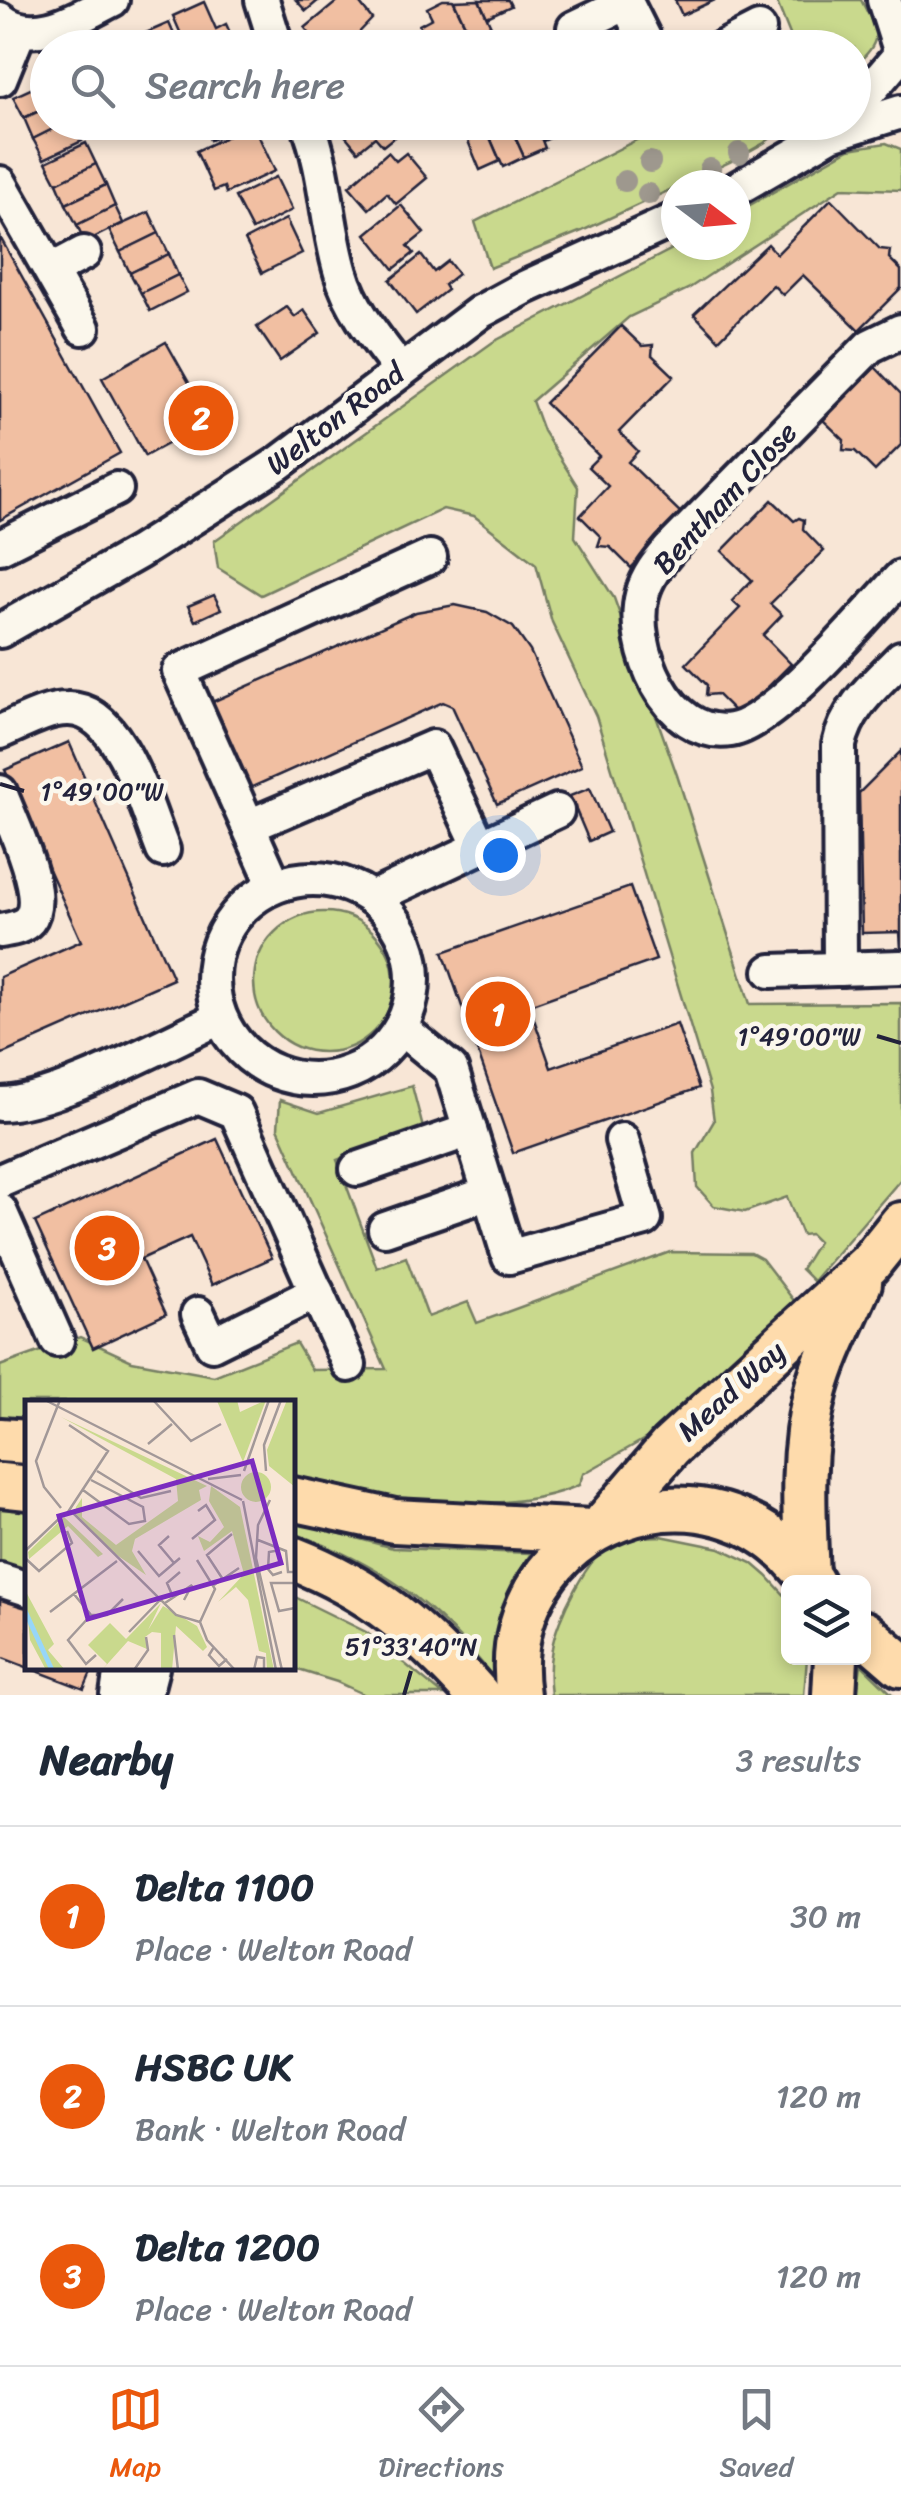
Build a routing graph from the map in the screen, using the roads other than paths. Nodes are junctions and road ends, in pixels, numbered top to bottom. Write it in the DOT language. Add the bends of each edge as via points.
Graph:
graph roads {
  1 [pos="112,0"];
  2 [pos="262,0"];
  3 [pos="884,0"];
  4 [pos="626,2"];
  5 [pos="10,26"];
  6 [pos="574,28"];
  7 [pos="271,30"];
  8 [pos="639,30"];
  9 [pos="899,54"];
  10 [pos="0,78"];
  11 [pos="871,88"];
  12 [pos="901,95"];
  13 [pos="901,112"];
  14 [pos="871,119"];
  15 [pos="313,140"];
  16 [pos="816,140"];
  17 [pos="751,180"];
  18 [pos="0,183"];
  19 [pos="661,226"];
  20 [pos="84,252"];
  21 [pos="52,270"];
  22 [pos="82,328"];
  23 [pos="901,331"];
  24 [pos="401,371"];
  25 [pos="116,488"];
  26 [pos="0,548"];
  27 [pos="430,557"];
  28 [pos="901,576"];
  29 [pos="0,631"];
  30 [pos="901,658"];
  31 [pos="0,732"];
  32 [pos="0,792"];
  33 [pos="557,811"];
  34 [pos="249,826"];
  35 [pos="480,848"];
  36 [pos="163,850"];
  37 [pos="275,886"];
  38 [pos="372,898"];
  39 [pos="0,931"];
  40 [pos="901,967"];
  41 [pos="840,969"];
  42 [pos="771,970"];
  43 [pos="220,1018"];
  44 [pos="400,1028"];
  45 [pos="0,1104"];
  46 [pos="470,1130"];
  47 [pos="622,1140"];
  48 [pos="357,1169"];
  49 [pos="0,1180"];
  50 [pos="489,1193"];
  51 [pos="0,1212"];
  52 [pos="901,1224"];
  53 [pos="385,1230"];
  54 [pos="869,1264"];
  55 [pos="317,1292"];
  56 [pos="198,1314"];
  57 [pos="57,1340"];
  58 [pos="350,1364"];
  59 [pos="0,1440"];
  60 [pos="25,1442"];
  61 [pos="0,1485"];
  62 [pos="25,1488"];
  63 [pos="295,1500"];
  64 [pos="597,1528"];
  65 [pos="298,1562"];
  66 [pos="805,1575"];
  67 [pos="809,1575"];
  68 [pos="0,1580"];
  69 [pos="25,1588"];
  70 [pos="871,1639"];
  71 [pos="836,1665"];
  72 [pos="901,1665"];
  73 [pos="122,1670"];
  74 [pos="151,1670"];
  75 [pos="117,1695"];
  76 [pos="145,1695"];
  77 [pos="478,1695"];
  78 [pos="518,1695"];
  79 [pos="834,1695"];
  1 -- 5 [label="street" via="60,24"];
  2 -- 7 [label="street"];
  3 -- 9 [label="street"];
  4 -- 6 [label="street"];
  4 -- 8 [label="street"];
  5 -- 10 [label="street"];
  9 -- 11 [label="street"];
  9 -- 12 [label="street" via="894,75"];
  13 -- 14 [label="street"];
  15 -- 24 [label="street" via="342,276"];
  16 -- 17 [label="street"];
  18 -- 21 [label="street"];
  19 -- 24 [label="street, Welton Road" via="526,286"];
  20 -- 21 [label="street"];
  21 -- 22 [label="street"];
  23 -- 28 [label="street, Bentham Close" via="870,346 651,573 640,634 650,671 680,713 700,727 729,731 780,702"];
  24 -- 29 [label="street, Welton Road" via="200,515"];
  25 -- 26 [label="street"];
  27 -- 34 [label="street" via="179,670"];
  30 -- 41 [label="street" via="851,710 839,744"];
  31 -- 36 [label="street" via="68,708 103,722 122,750"];
  32 -- 39 [label="street" via="36,888 28,922"];
  33 -- 35 [label="street"];
  34 -- 35 [label="street" via="433,747"];
  34 -- 37 [label="street"];
  35 -- 38 [label="street"];
  37 -- 38 [label="street" via="325,880"];
  37 -- 43 [label="street" via="228,927 213,988"];
  38 -- 44 [label="street" via="407,944 411,1001"];
  40 -- 41 [label="street"];
  41 -- 42 [label="street"];
  43 -- 44 [label="street" via="237,1046 262,1066 291,1078 324,1080 381,1053"];
  43 -- 45 [label="street" via="67,1087"];
  44 -- 46 [label="street" via="451,1069"];
  46 -- 48 [label="street"];
  46 -- 50 [label="street"];
  47 -- 50 [label="street" via="645,1219 509,1257"];
  49 -- 55 [label="street" via="198,1096 236,1112"];
  50 -- 53 [label="street"];
  51 -- 57 [label="street"];
  52 -- 54 [label="main road, Mead Way"];
  54 -- 64 [label="main road, Mead Way" via="670,1446"];
  54 -- 67 [label="main road, Mead Way" via="810,1416 804,1487"];
  55 -- 56 [label="street" via="212,1344"];
  55 -- 58 [label="street"];
  59 -- 60 [label="main road"];
  61 -- 62 [label="main road"];
  63 -- 64 [label="main road" via="394,1521"];
  64 -- 66 [label="main road" via="666,1508 720,1514 769,1537"];
  64 -- 78 [label="main road" via="556,1561 531,1600 518,1644"];
  65 -- 77 [label="main road" via="363,1592 398,1617"];
  68 -- 69 [label="street"];
  70 -- 72 [label="main road"];
  71 -- 79 [label="main road"];
  73 -- 75 [label="street"];
  74 -- 76 [label="street"];
}
